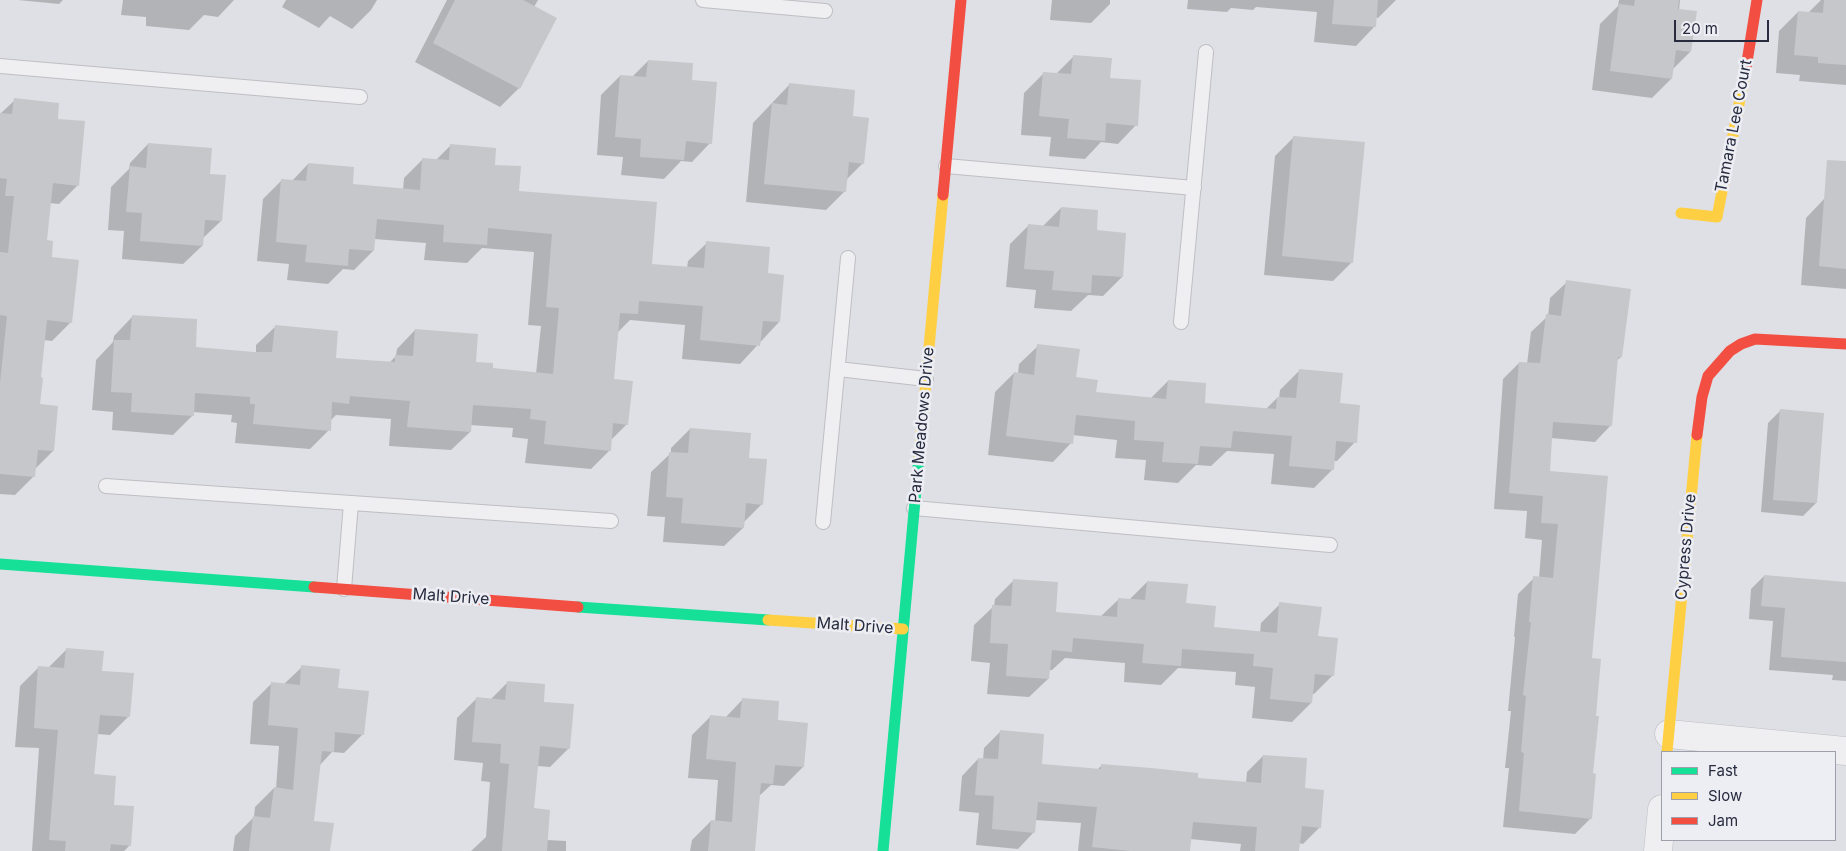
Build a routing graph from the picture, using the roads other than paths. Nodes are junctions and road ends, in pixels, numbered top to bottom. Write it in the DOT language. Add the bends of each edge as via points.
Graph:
graph roads {
  1 [pos="702,0"];
  2 [pos="961,0"];
  3 [pos="1757,0"];
  4 [pos="776,3"];
  5 [pos="825,11"];
  6 [pos="1206,52"];
  7 [pos="0,66"];
  8 [pos="360,97"];
  9 [pos="946,166"];
  10 [pos="1194,188"];
  11 [pos="1681,213"];
  12 [pos="848,258"];
  13 [pos="1181,322"];
  14 [pos="1846,344"];
  15 [pos="838,369"];
  16 [pos="926,378"];
  17 [pos="106,486"];
  18 [pos="351,503"];
  19 [pos="914,508"];
  20 [pos="611,521"];
  21 [pos="823,522"];
  22 [pos="1330,545"];
  23 [pos="0,564"];
  24 [pos="344,589"];
  25 [pos="903,629"];
  26 [pos="1668,743"];
  27 [pos="1846,751"];
  28 [pos="1661,820"];
  29 [pos="883,851"];
  30 [pos="1658,851"];
  1 -- 4 [label="lane"];
  2 -- 9 [label="street, Park Meadows Drive"];
  3 -- 11 [label="street, Tamara Lee Court" via="1716,217"];
  4 -- 5 [label="lane"];
  6 -- 10 [label="lane"];
  7 -- 8 [label="lane"];
  9 -- 10 [label="lane"];
  9 -- 16 [label="street, Park Meadows Drive"];
  10 -- 13 [label="lane"];
  12 -- 15 [label="lane"];
  14 -- 26 [label="street, Cypress Drive" via="1755,339 1730,351 1708,376 1702,397 1694,465"];
  15 -- 16 [label="lane"];
  15 -- 21 [label="lane"];
  16 -- 19 [label="street, Park Meadows Drive"];
  17 -- 18 [label="lane"];
  18 -- 20 [label="lane"];
  18 -- 24 [label="lane"];
  19 -- 22 [label="lane"];
  19 -- 25 [label="street, Park Meadows Drive"];
  23 -- 24 [label="street, Malt Drive"];
  24 -- 25 [label="street, Malt Drive"];
  25 -- 29 [label="street, Park Meadows Drive"];
  26 -- 27 [label="street"];
  28 -- 30 [label="street"];
}
